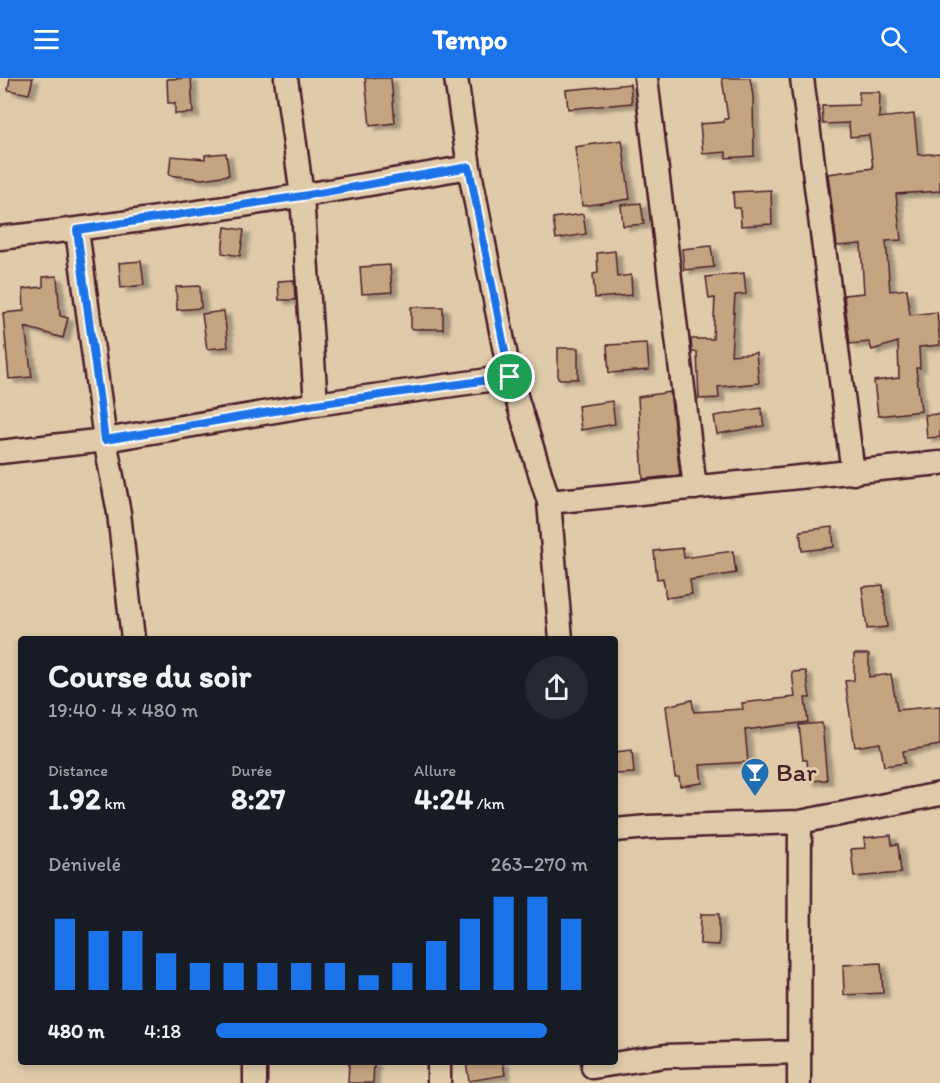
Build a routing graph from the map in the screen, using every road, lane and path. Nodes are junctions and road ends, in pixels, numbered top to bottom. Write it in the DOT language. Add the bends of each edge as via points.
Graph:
graph roads {
  1 [pos="286,78"];
  2 [pos="456,78"];
  3 [pos="646,78"];
  4 [pos="802,78"];
  5 [pos="469,167"];
  6 [pos="302,196"];
  7 [pos="77,230"];
  8 [pos="0,238"];
  9 [pos="510,377"];
  10 [pos="316,404"];
  11 [pos="105,440"];
  12 [pos="0,452"];
  13 [pos="940,463"];
  14 [pos="853,473"];
  15 [pos="695,488"];
  16 [pos="549,501"];
  17 [pos="133,636"];
  18 [pos="561,636"];
  19 [pos="940,794"];
  20 [pos="800,822"];
  21 [pos="618,830"];
  22 [pos="799,1052"];
  23 [pos="255,1065"];
  24 [pos="439,1065"];
  25 [pos="593,1071"];
  26 [pos="255,1083"];
  27 [pos="439,1083"];
  28 [pos="799,1083"];
  1 -- 6 [label="street"];
  2 -- 5 [label="street"];
  3 -- 15 [label="street"];
  4 -- 14 [label="street"];
  5 -- 6 [label="street"];
  5 -- 9 [label="street"];
  6 -- 7 [label="street"];
  6 -- 10 [label="street"];
  7 -- 8 [label="street"];
  7 -- 11 [label="street"];
  9 -- 10 [label="street"];
  9 -- 16 [label="street"];
  10 -- 11 [label="street"];
  11 -- 12 [label="street"];
  11 -- 17 [label="street" via="119,513"];
  13 -- 14 [label="street"];
  14 -- 15 [label="street"];
  15 -- 16 [label="street"];
  16 -- 18 [label="street"];
  19 -- 20 [label="street"];
  20 -- 21 [label="street"];
  20 -- 22 [label="street"];
  22 -- 25 [label="street" via="665,1056"];
  22 -- 28 [label="street"];
  23 -- 26 [label="street"];
  24 -- 27 [label="street"];
}
